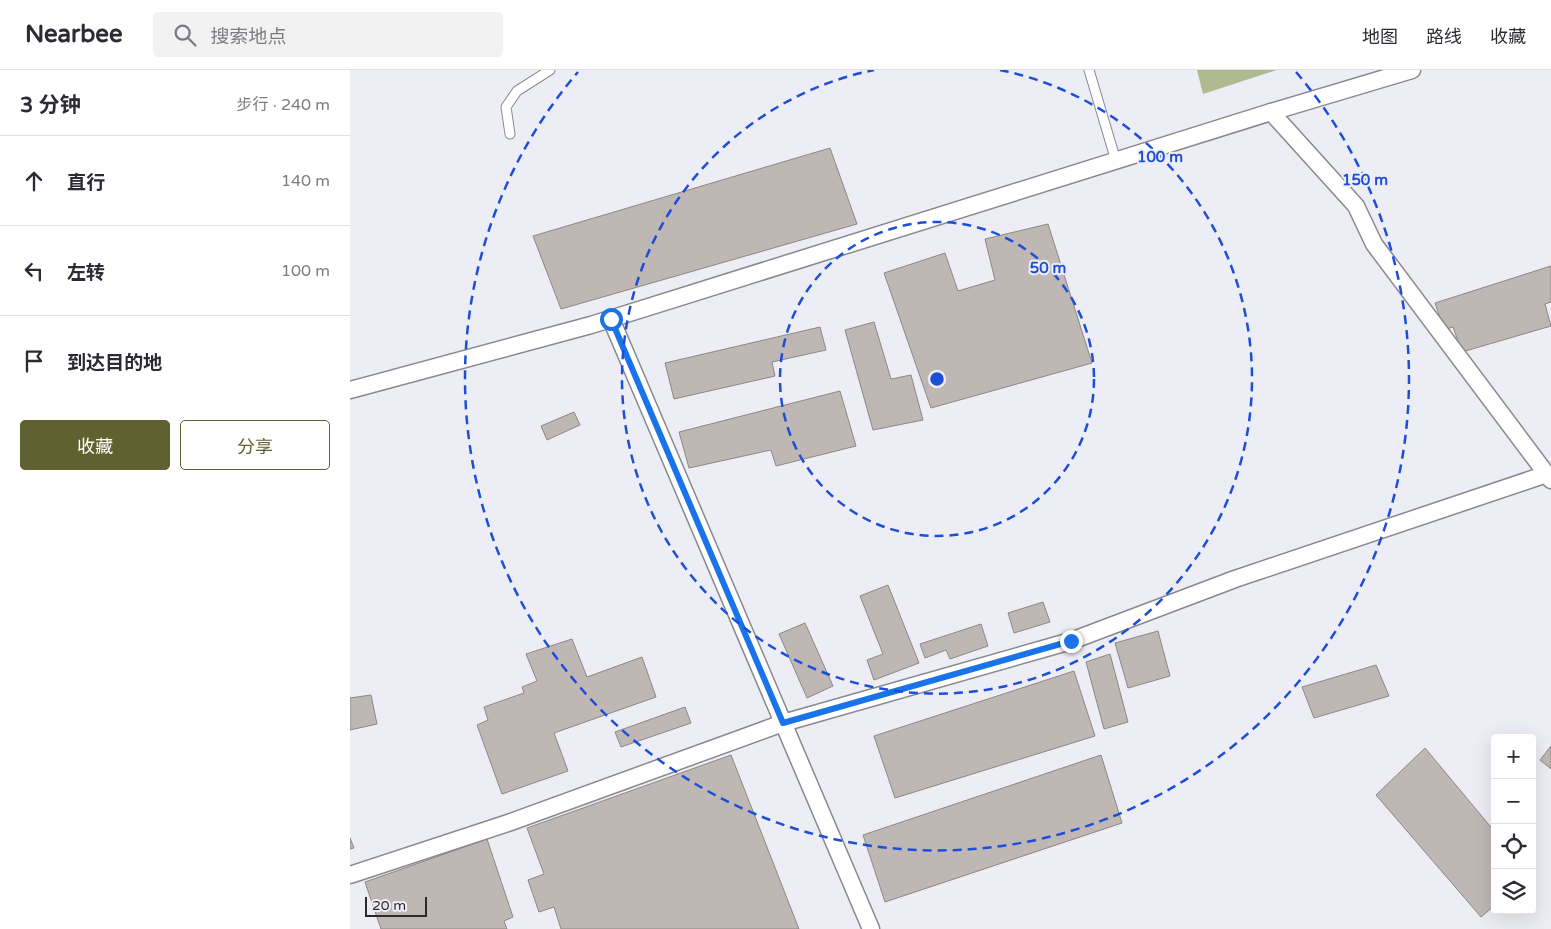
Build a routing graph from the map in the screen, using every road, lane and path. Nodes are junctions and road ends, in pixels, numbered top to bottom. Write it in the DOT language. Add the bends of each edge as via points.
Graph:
graph roads {
  1 [pos="550,70"];
  2 [pos="1089,70"];
  3 [pos="1412,70"];
  4 [pos="1270,112"];
  5 [pos="510,134"];
  6 [pos="1116,160"];
  7 [pos="611,319"];
  8 [pos="350,390"];
  9 [pos="1549,477"];
  10 [pos="783,723"];
  11 [pos="350,875"];
  12 [pos="871,929"];
  1 -- 5 [label="lane" via="517,91 506,107"];
  2 -- 6 [label="lane"];
  3 -- 4 [label="street"];
  4 -- 6 [label="street"];
  4 -- 9 [label="street" via="1356,206 1374,244"];
  6 -- 7 [label="street"];
  7 -- 8 [label="street"];
  7 -- 10 [label="street"];
  9 -- 10 [label="street" via="1235,579 1071,641"];
  10 -- 11 [label="street"];
  10 -- 12 [label="street"];
}
